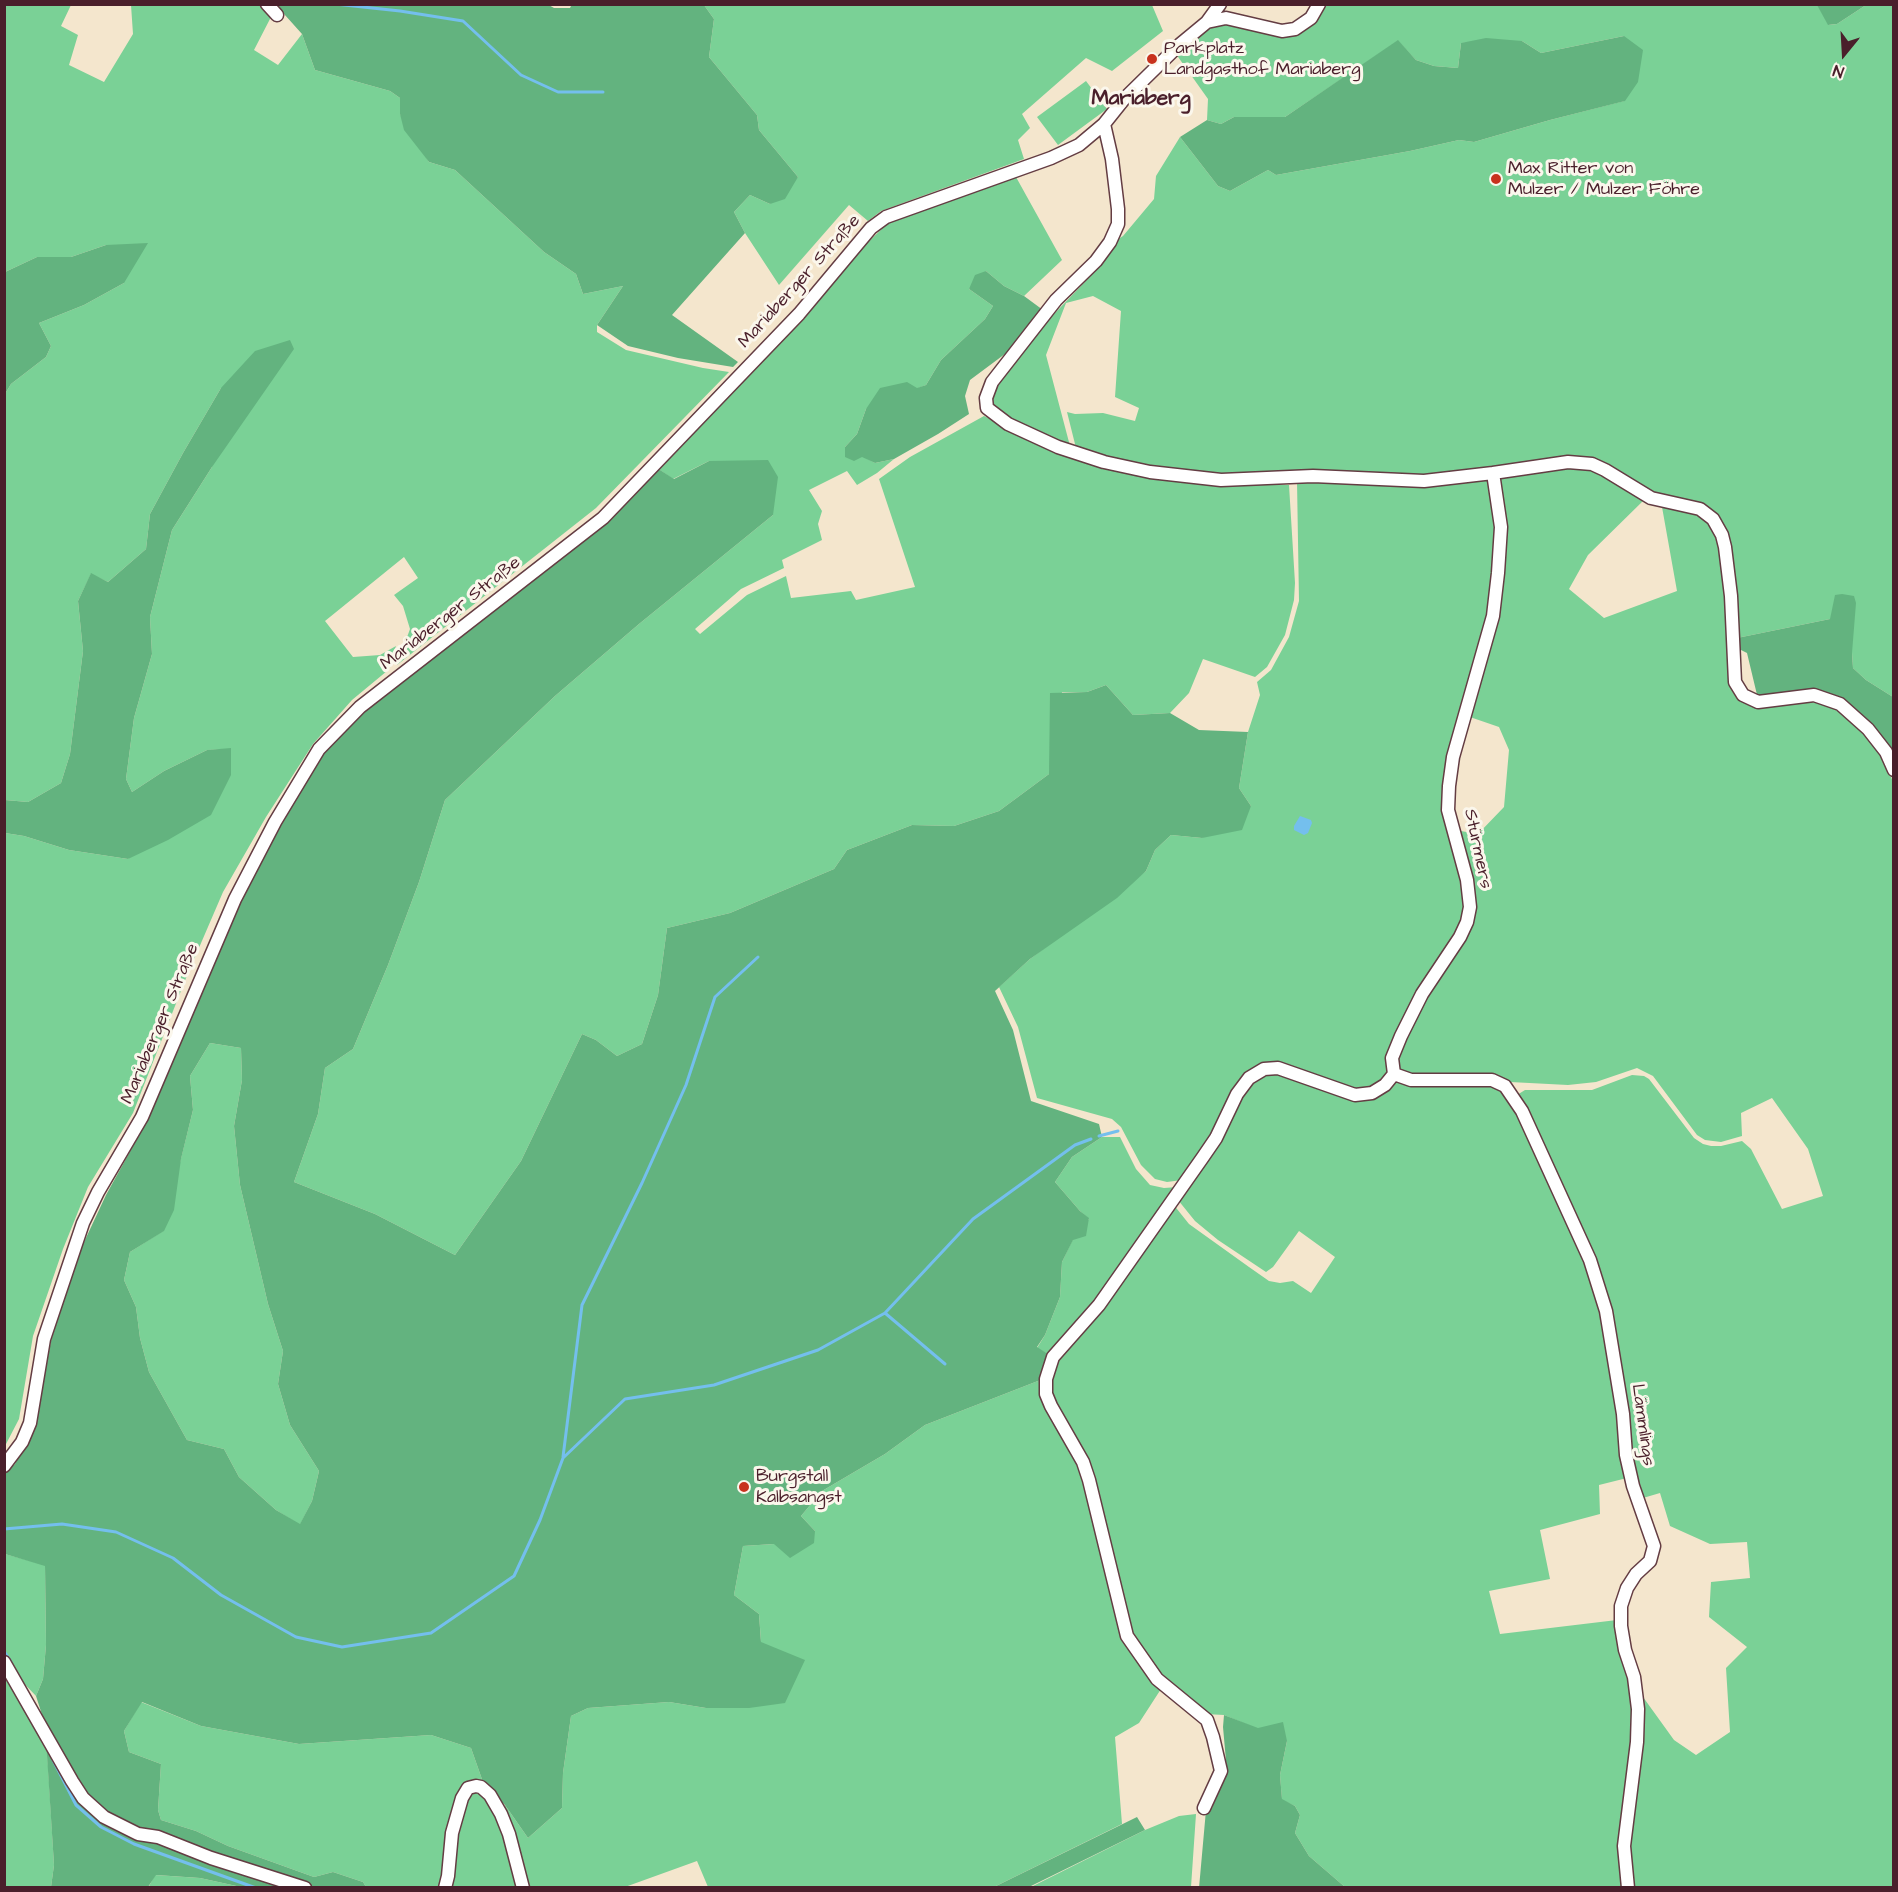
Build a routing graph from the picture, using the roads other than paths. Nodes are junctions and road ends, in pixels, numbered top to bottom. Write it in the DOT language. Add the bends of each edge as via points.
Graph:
graph roads {
  1 [pos="267,4"];
  2 [pos="1220,4"];
  3 [pos="1319,4"];
  4 [pos="277,15"];
  5 [pos="1207,22"];
  6 [pos="1104,124"];
  7 [pos="1494,473"];
  8 [pos="1893,770"];
  9 [pos="1394,1074"];
  10 [pos="4,1466"];
  11 [pos="4,1662"];
  12 [pos="1204,1808"];
  13 [pos="305,1887"];
  14 [pos="445,1887"];
  15 [pos="523,1887"];
  16 [pos="1628,1887"];
  1 -- 4 [label="street"];
  2 -- 5 [label="street, Mariaberger Straße"];
  3 -- 5 [label="street" via="1311,18 1295,29 1282,31 1226,18"];
  5 -- 6 [label="street, Mariaberger Straße" via="1124,99"];
  6 -- 7 [label="street" via="1112,159 1118,224 1096,261 1056,300 992,382 987,408 1008,424 1058,447 1150,472 1221,480 1313,476 1424,481"];
  6 -- 10 [label="street, Mariaberger Straße" via="1079,145 1051,158 886,217 872,228 799,314 603,518 360,707 319,749 235,899 142,1117 83,1223 44,1339 30,1423"];
  7 -- 8 [label="street" via="1568,462 1592,464 1651,498 1707,513 1718,527 1725,547 1735,682 1743,695 1758,702 1814,695 1840,704 1868,729 1886,752"];
  7 -- 9 [label="street, Stürmers" via="1501,527 1493,616 1453,757 1449,786 1448,810 1467,880 1470,907 1460,937 1422,994 1401,1036 1392,1058"];
  9 -- 12 [label="street" via="1372,1093 1355,1095 1278,1068 1264,1069 1249,1078 1203,1157 1098,1305 1053,1357 1046,1379 1051,1406 1089,1480 1127,1636 1157,1680 1207,1720 1221,1771"];
  9 -- 16 [label="street, Lämmlings" via="1411,1080 1492,1080 1505,1086 1522,1111 1590,1260 1603,1300 1626,1455 1654,1546 1650,1561 1627,1588 1622,1606 1621,1626 1638,1708 1624,1846"];
  11 -- 13 [label="street" via="72,1781 83,1798 104,1817 138,1834 158,1837"];
  14 -- 15 [label="street" via="452,1833 462,1798 468,1788 476,1785 490,1795 501,1814"];
}
